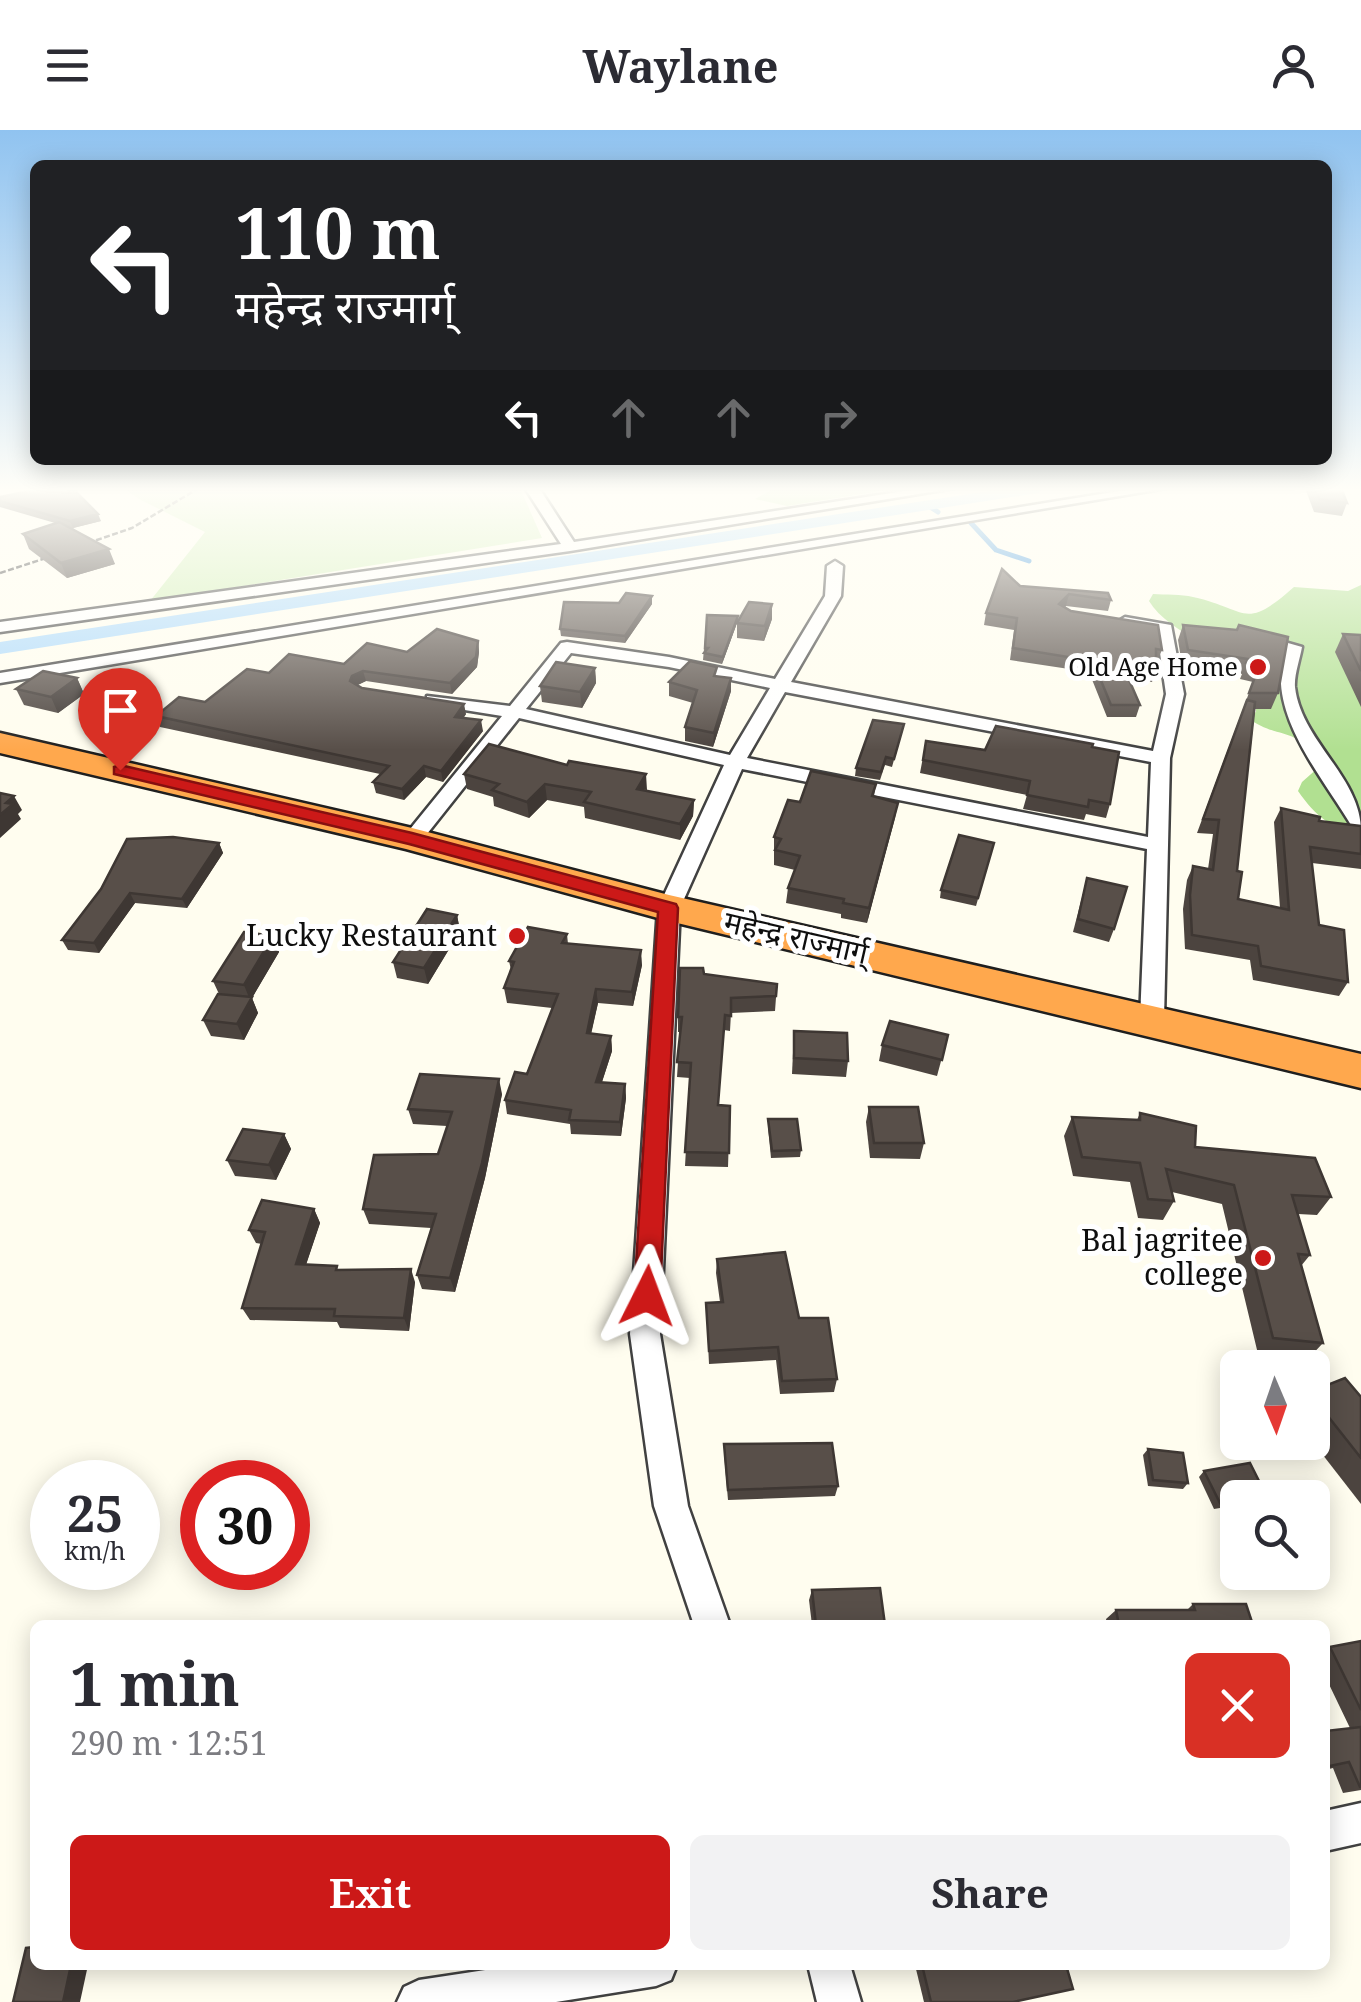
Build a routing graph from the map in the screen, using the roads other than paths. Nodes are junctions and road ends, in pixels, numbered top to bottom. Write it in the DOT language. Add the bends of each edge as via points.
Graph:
graph roads {
  1 [pos="368,575"];
  2 [pos="627,575"];
  3 [pos="834,575"];
  4 [pos="1107,620"];
  5 [pos="0,627"];
  6 [pos="1294,647"];
  7 [pos="0,678"];
  8 [pos="778,686"];
  9 [pos="421,698"];
  10 [pos="515,712"];
  11 [pos="4,748"];
  12 [pos="1161,758"];
  13 [pos="736,760"];
  14 [pos="1361,825"];
  15 [pos="412,839"];
  16 [pos="1158,845"];
  17 [pos="668,908"];
  18 [pos="1152,1020"];
  19 [pos="1361,1072"];
  20 [pos="710,1620"];
  21 [pos="1361,1823"];
  22 [pos="1330,1830"];
  23 [pos="624,1970"];
  24 [pos="829,1970"];
  25 [pos="420,2002"];
  26 [pos="839,2002"];
  1 -- 5 [label="street"];
  2 -- 7 [label="street"];
  3 -- 8 [label="street" via="833,596"];
  4 -- 12 [label="street" via="1165,628 1175,694"];
  6 -- 14 [label="street" via="1286,686 1300,725"];
  8 -- 10 [label="street" via="567,648"];
  8 -- 12 [label="street"];
  8 -- 13 [label="street"];
  9 -- 10 [label="street"];
  10 -- 13 [label="street"];
  10 -- 15 [label="street"];
  11 -- 15 [label="highway, महेन्द्र राज्मार्ग्"];
  12 -- 16 [label="street"];
  13 -- 16 [label="street"];
  13 -- 17 [label="street"];
  15 -- 17 [label="highway, महेन्द्र राज्मार्ग्"];
  16 -- 18 [label="street"];
  17 -- 18 [label="highway, महेन्द्र राज्मार्ग्"];
  17 -- 20 [label="street" via="645,1334 672,1506"];
  18 -- 19 [label="highway, महेन्द्र राज्मार्ग्"];
  21 -- 22 [label="street"];
  23 -- 25 [label="street"];
  24 -- 26 [label="street"];
}
